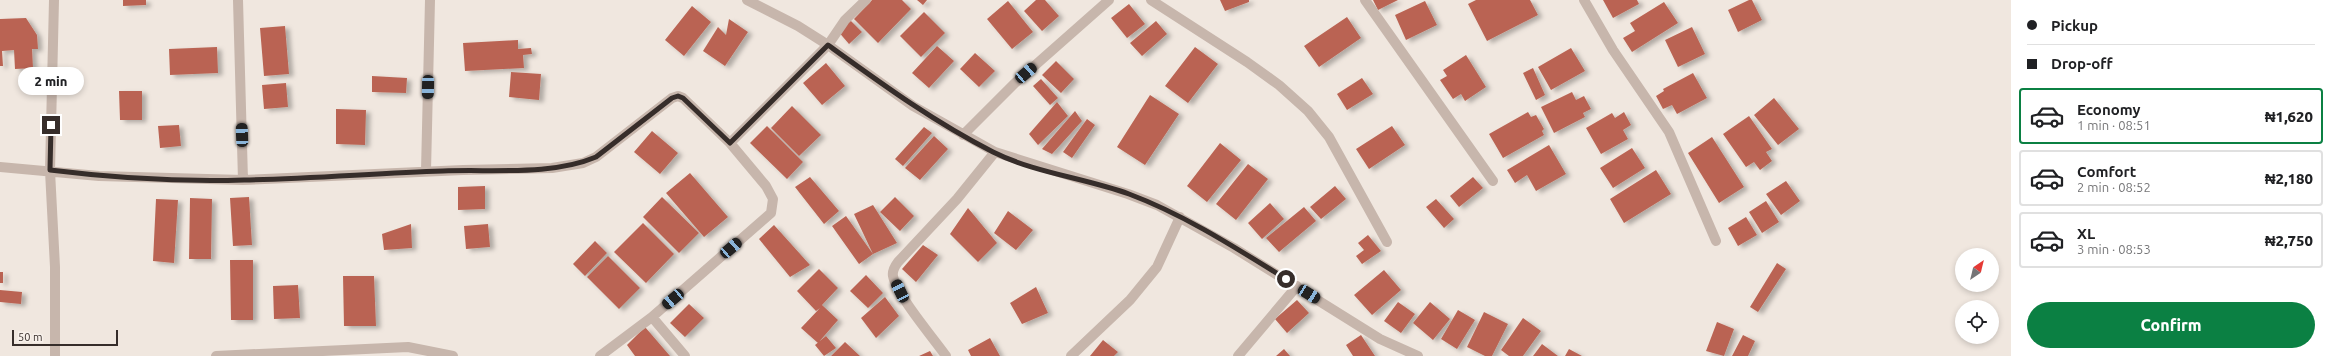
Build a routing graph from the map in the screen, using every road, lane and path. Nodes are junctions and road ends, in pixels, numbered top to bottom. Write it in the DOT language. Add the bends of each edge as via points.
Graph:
graph roads {
  1 [pos="54,0"];
  2 [pos="238,0"];
  3 [pos="430,0"];
  4 [pos="747,0"];
  5 [pos="866,0"];
  6 [pos="1109,0"];
  7 [pos="1151,0"];
  8 [pos="1365,0"];
  9 [pos="1584,0"];
  10 [pos="828,45"];
  11 [pos="963,135"];
  12 [pos="730,143"];
  13 [pos="995,152"];
  14 [pos="0,167"];
  15 [pos="50,170"];
  16 [pos="426,171"];
  17 [pos="243,180"];
  18 [pos="1493,181"];
  19 [pos="1180,217"];
  20 [pos="1386,242"];
  21 [pos="1716,242"];
  22 [pos="1297,286"];
  23 [pos="652,317"];
  24 [pos="408,352"];
  25 [pos="233,355"];
  26 [pos="55,356"];
  27 [pos="216,356"];
  28 [pos="453,356"];
  29 [pos="600,356"];
  30 [pos="685,356"];
  31 [pos="946,356"];
  32 [pos="1071,356"];
  33 [pos="1238,356"];
  34 [pos="1418,356"];
  1 -- 15 [label="street"];
  2 -- 17 [label="street"];
  3 -- 16 [label="street"];
  4 -- 10 [label="street" via="798,26"];
  5 -- 10 [label="street" via="845,20"];
  6 -- 11 [label="street" via="1015,83"];
  7 -- 20 [label="street" via="1247,62 1308,110 1329,136"];
  8 -- 18 [label="street"];
  9 -- 21 [label="street" via="1613,50 1669,132"];
  10 -- 11 [label="street" via="913,106"];
  10 -- 12 [label="street"];
  11 -- 13 [label="street"];
  12 -- 16 [label="street" via="678,96 596,157 583,163 552,168"];
  12 -- 23 [label="street" via="766,186 773,199 771,213"];
  13 -- 19 [label="street" via="1128,194"];
  13 -- 31 [label="street" via="957,199 898,262 894,270 893,277 900,291"];
  14 -- 15 [label="street"];
  15 -- 17 [label="street" via="115,177"];
  15 -- 26 [label="street"];
  16 -- 17 [label="street"];
  19 -- 22 [label="street"];
  19 -- 32 [label="street" via="1157,267 1130,300"];
  22 -- 33 [label="street"];
  22 -- 34 [label="street" via="1380,339"];
  23 -- 29 [label="street"];
  23 -- 30 [label="street"];
  24 -- 25 [label="street"];
  24 -- 28 [label="street"];
  25 -- 27 [label="street"];
}
